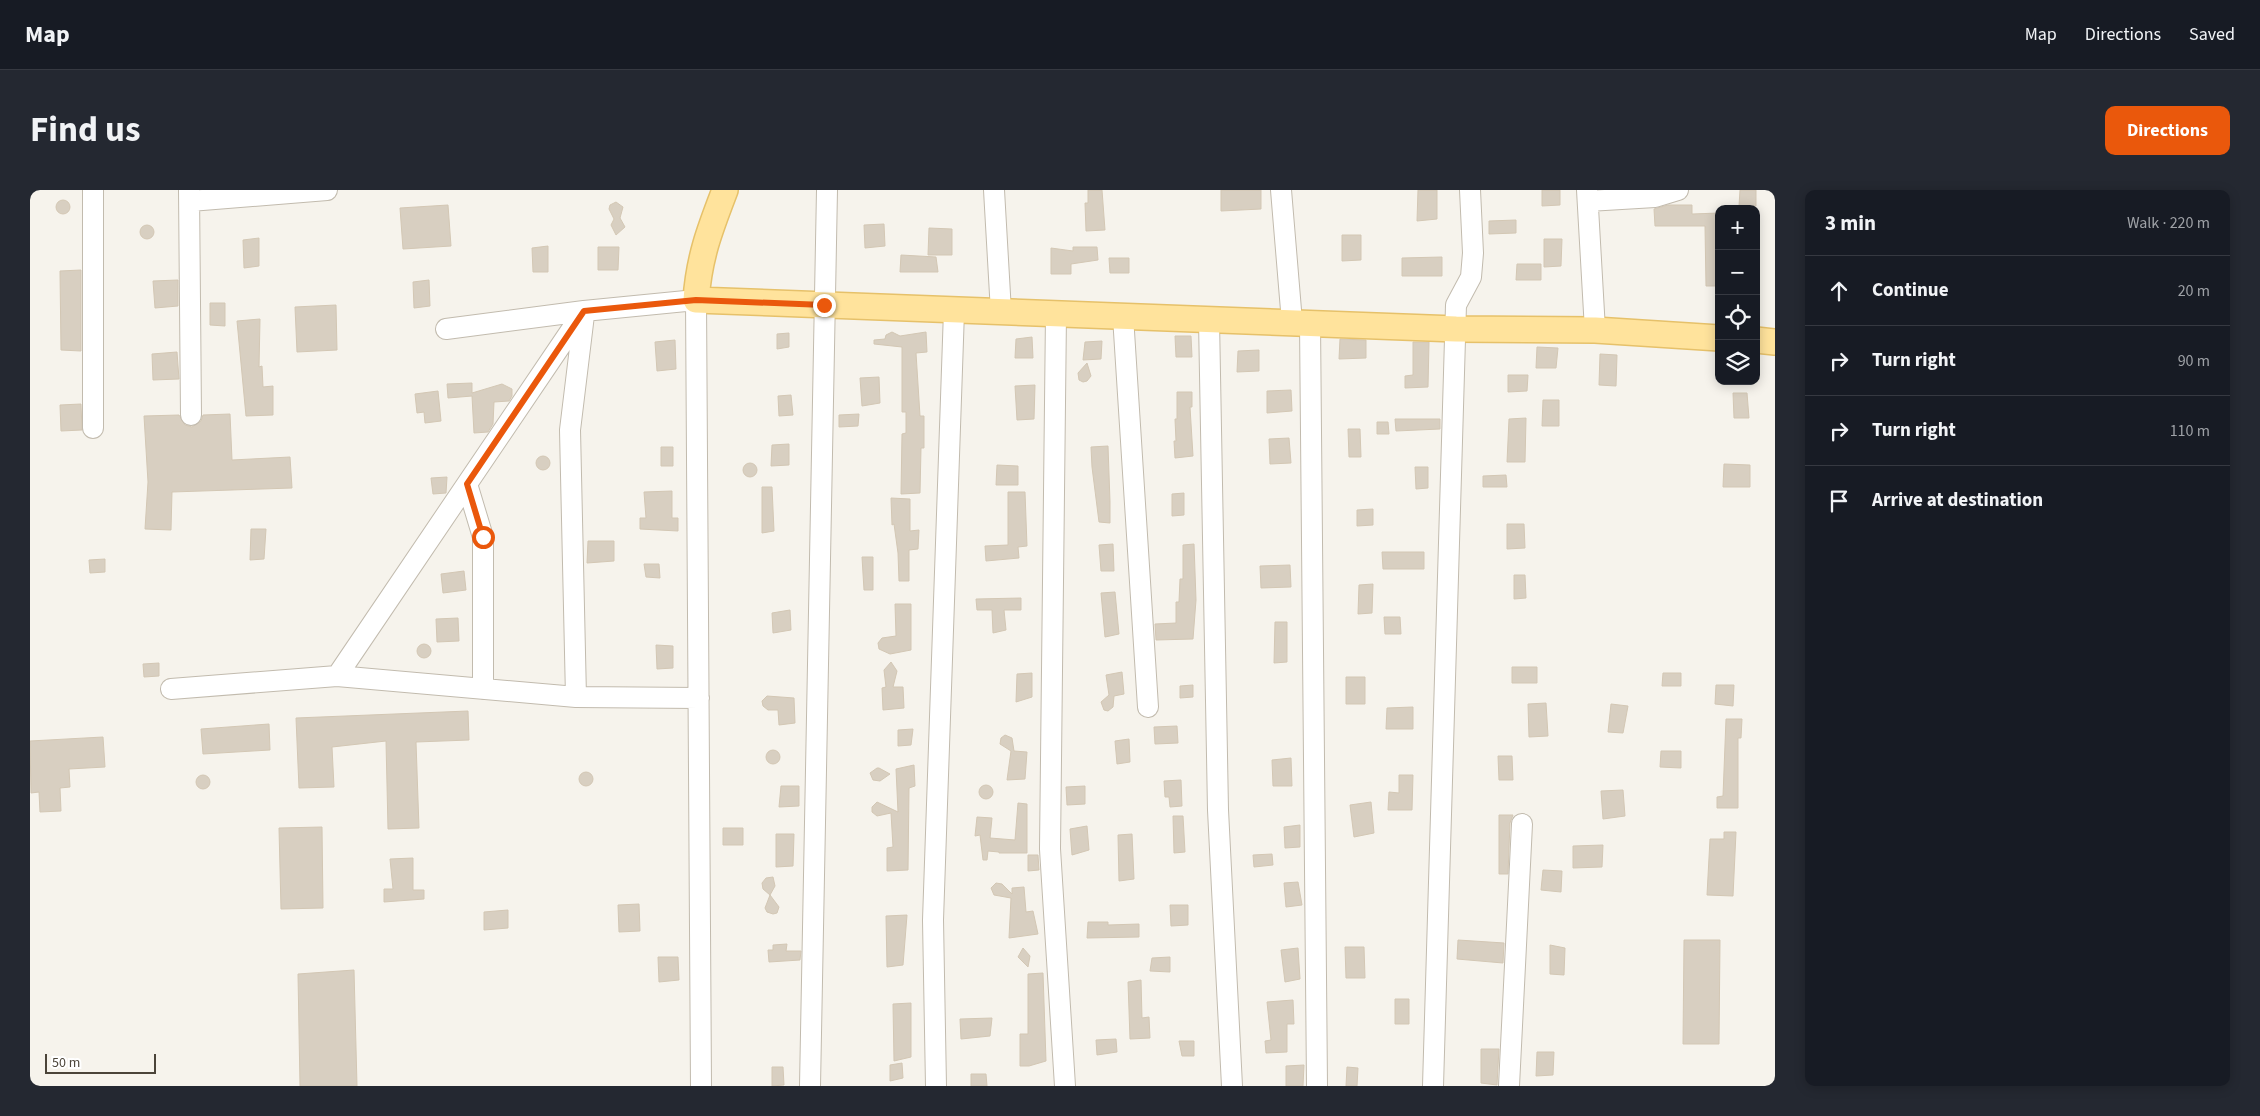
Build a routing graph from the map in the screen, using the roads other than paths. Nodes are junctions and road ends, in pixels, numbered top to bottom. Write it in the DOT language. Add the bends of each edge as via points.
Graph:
graph roads {
  1 [pos="93,190"];
  2 [pos="327,190"];
  3 [pos="725,190"];
  4 [pos="827,190"];
  5 [pos="994,190"];
  6 [pos="1282,190"];
  7 [pos="1470,190"];
  8 [pos="1678,190"];
  9 [pos="189,196"];
  10 [pos="1588,196"];
  11 [pos="696,300"];
  12 [pos="824,305"];
  13 [pos="584,311"];
  14 [pos="954,311"];
  15 [pos="1001,312"];
  16 [pos="1056,314"];
  17 [pos="1123,316"];
  18 [pos="1209,320"];
  19 [pos="1301,322"];
  20 [pos="1456,329"];
  21 [pos="446,330"];
  22 [pos="1595,330"];
  23 [pos="1715,338"];
  24 [pos="1760,340"];
  25 [pos="1775,342"];
  26 [pos="191,415"];
  27 [pos="93,428"];
  28 [pos="467,484"];
  29 [pos="337,676"];
  30 [pos="171,688"];
  31 [pos="483,689"];
  32 [pos="576,697"];
  33 [pos="699,698"];
  34 [pos="1148,707"];
  35 [pos="1522,824"];
  36 [pos="701,1086"];
  37 [pos="810,1086"];
  38 [pos="936,1086"];
  39 [pos="1065,1086"];
  40 [pos="1232,1086"];
  41 [pos="1317,1086"];
  42 [pos="1432,1086"];
  43 [pos="1509,1086"];
  1 -- 27 [label="street"];
  2 -- 9 [label="street"];
  3 -- 11 [label="main road" via="705,243"];
  4 -- 12 [label="street"];
  5 -- 15 [label="street"];
  6 -- 19 [label="street"];
  7 -- 20 [label="street" via="1472,269 1466,290 1456,305"];
  8 -- 10 [label="street" via="1655,198"];
  9 -- 26 [label="street"];
  10 -- 22 [label="street"];
  11 -- 12 [label="main road"];
  11 -- 13 [label="street"];
  11 -- 33 [label="street"];
  12 -- 14 [label="main road"];
  12 -- 37 [label="street"];
  13 -- 21 [label="street"];
  13 -- 28 [label="street"];
  13 -- 32 [label="street" via="570,430"];
  14 -- 15 [label="main road"];
  14 -- 38 [label="street" via="933,920"];
  15 -- 16 [label="main road"];
  16 -- 17 [label="main road"];
  16 -- 39 [label="street" via="1050,849"];
  17 -- 18 [label="main road"];
  17 -- 34 [label="street"];
  18 -- 19 [label="main road"];
  18 -- 40 [label="street" via="1218,810"];
  19 -- 20 [label="main road"];
  19 -- 41 [label="street"];
  20 -- 22 [label="main road"];
  20 -- 42 [label="street"];
  22 -- 23 [label="main road"];
  24 -- 25 [label="main road"];
  28 -- 29 [label="street"];
  28 -- 31 [label="street" via="483,537"];
  29 -- 30 [label="street"];
  29 -- 31 [label="street"];
  31 -- 32 [label="street"];
  32 -- 33 [label="street"];
  33 -- 36 [label="street"];
  35 -- 43 [label="street"];
}
